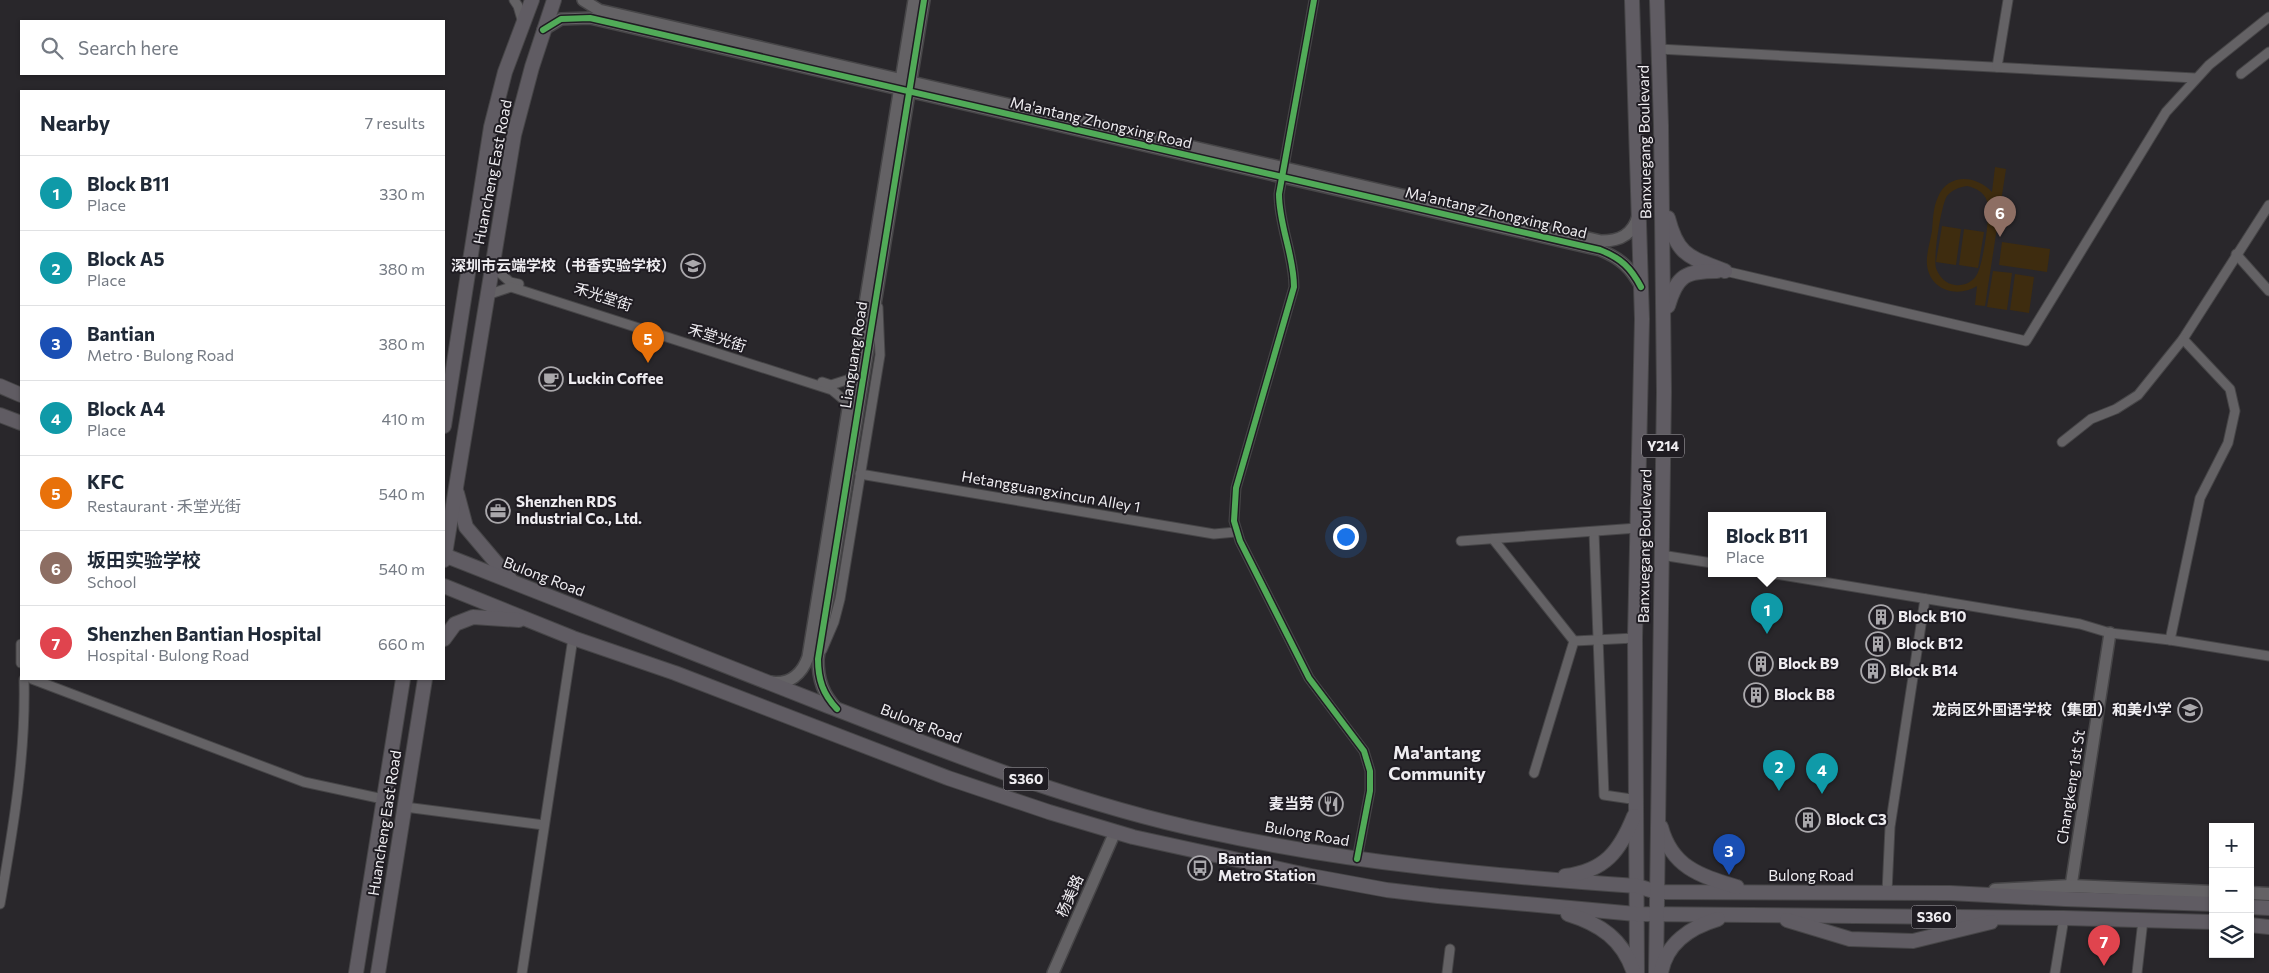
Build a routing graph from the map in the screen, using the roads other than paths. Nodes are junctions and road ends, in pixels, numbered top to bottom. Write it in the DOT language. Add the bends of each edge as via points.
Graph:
graph roads {
  1 [pos="514,0"];
  2 [pos="532,0"];
  3 [pos="554,0"];
  4 [pos="583,0"];
  5 [pos="914,0"];
  6 [pos="924,0"];
  7 [pos="1314,0"];
  8 [pos="1632,0"];
  9 [pos="1657,0"];
  10 [pos="2008,0"];
  11 [pos="2269,17"];
  12 [pos="523,23"];
  13 [pos="543,30"];
  14 [pos="1659,49"];
  15 [pos="2269,52"];
  16 [pos="1996,67"];
  17 [pos="2241,74"];
  18 [pos="2195,78"];
  19 [pos="905,85"];
  20 [pos="1283,171"];
  21 [pos="1662,200"];
  22 [pos="2269,204"];
  23 [pos="1639,212"];
  24 [pos="2236,254"];
  25 [pos="492,266"];
  26 [pos="1725,271"];
  27 [pos="1641,288"];
  28 [pos="2269,291"];
  29 [pos="877,294"];
  30 [pos="487,295"];
  31 [pos="1664,319"];
  32 [pos="2183,339"];
  33 [pos="853,378"];
  34 [pos="0,386"];
  35 [pos="20,394"];
  36 [pos="849,404"];
  37 [pos="0,415"];
  38 [pos="445,420"];
  39 [pos="20,423"];
  40 [pos="2062,442"];
  41 [pos="860,474"];
  42 [pos="455,489"];
  43 [pos="1637,528"];
  44 [pos="1236,532"];
  45 [pos="1594,532"];
  46 [pos="1493,539"];
  47 [pos="1461,541"];
  48 [pos="445,551"];
  49 [pos="1661,555"];
  50 [pos="445,557"];
  51 [pos="1708,562"];
  52 [pos="1793,577"];
  53 [pos="512,581"];
  54 [pos="445,586"];
  55 [pos="1925,599"];
  56 [pos="532,621"];
  57 [pos="2110,634"];
  58 [pos="445,638"];
  59 [pos="573,638"];
  60 [pos="1635,638"];
  61 [pos="1598,640"];
  62 [pos="2170,640"];
  63 [pos="1574,641"];
  64 [pos="2269,656"];
  65 [pos="818,659"];
  66 [pos="24,680"];
  67 [pos="35,680"];
  68 [pos="403,680"];
  69 [pos="425,680"];
  70 [pos="765,681"];
  71 [pos="837,709"];
  72 [pos="1534,773"];
  73 [pos="384,799"];
  74 [pos="1638,804"];
  75 [pos="405,806"];
  76 [pos="1658,810"];
  77 [pos="544,825"];
  78 [pos="1115,832"];
  79 [pos="1357,859"];
  80 [pos="1542,879"];
  81 [pos="1637,886"];
  82 [pos="2071,886"];
  83 [pos="1657,892"];
  84 [pos="1752,892"];
  85 [pos="1888,892"];
  86 [pos="2209,892"];
  87 [pos="1950,893"];
  88 [pos="2254,893"];
  89 [pos="2269,894"];
  90 [pos="0,904"];
  91 [pos="2209,904"];
  92 [pos="1543,906"];
  93 [pos="2254,906"];
  94 [pos="2269,908"];
  95 [pos="1636,914"];
  96 [pos="1656,915"];
  97 [pos="1734,915"];
  98 [pos="1772,915"];
  99 [pos="2012,917"];
  100 [pos="2064,918"];
  101 [pos="2143,920"];
  102 [pos="2209,922"];
  103 [pos="2254,925"];
  104 [pos="2269,927"];
  105 [pos="1450,949"];
  106 [pos="356,973"];
  107 [pos="378,973"];
  108 [pos="522,973"];
  109 [pos="1053,973"];
  110 [pos="1446,973"];
  111 [pos="1635,973"];
  112 [pos="1656,973"];
  113 [pos="1661,973"];
  114 [pos="2055,973"];
  115 [pos="2137,973"];
  1 -- 12 [label="street"];
  2 -- 12 [label="main road, Huancheng East Road"];
  3 -- 13 [label="main road, Huancheng East Road"];
  4 -- 19 [label="street, Ma'antang Zhongxing Road" via="599,10"];
  5 -- 19 [label="street, Lianguang Road"];
  6 -- 19 [label="street, Lianguang Road"];
  7 -- 20 [label="street"];
  8 -- 23 [label="main road, Banxuegang Boulevard / Y214"];
  9 -- 14 [label="main road, Banxuegang Boulevard / Y214"];
  10 -- 16 [label="street"];
  11 -- 18 [label="street"];
  12 -- 38 [label="main road, Huancheng East Road" via="505,72 491,127"];
  13 -- 19 [label="street, Ma'antang Zhongxing Road" via="561,19 590,18"];
  13 -- 25 [label="main road, Huancheng East Road" via="514,136"];
  14 -- 16 [label="street"];
  14 -- 21 [label="main road, Banxuegang Boulevard / Y214"];
  15 -- 17 [label="street"];
  16 -- 18 [label="street"];
  18 -- 26 [label="street" via="2153,129 2026,341"];
  19 -- 20 [label="street, Ma'antang Zhongxing Road"];
  19 -- 29 [label="street, Lianguang Road"];
  19 -- 33 [label="street, Lianguang Road"];
  20 -- 23 [label="street, Ma'antang Zhongxing Road" via="1601,241 1612,241 1631,231"];
  20 -- 27 [label="street, Ma'antang Zhongxing Road" via="1600,250 1624,262"];
  20 -- 44 [label="street" via="1279,208 1294,271 1294,287 1236,488"];
  21 -- 26 [label="main road" via="1678,246 1694,259"];
  21 -- 31 [label="main road, Banxuegang Boulevard / Y214"];
  22 -- 24 [label="street"];
  23 -- 27 [label="main road, Banxuegang Boulevard / Y214"];
  24 -- 28 [label="street"];
  24 -- 32 [label="street"];
  25 -- 30 [label="main road, Huancheng East Road"];
  25 -- 33 [label="street, 禾光堂街" via="510,282 831,385"];
  26 -- 31 [label="main road" via="1698,271 1684,277 1674,288"];
  27 -- 43 [label="main road, Banxuegang Boulevard / Y214"];
  29 -- 41 [label="street" via="880,355"];
  29 -- 65 [label="street, Lianguang Road"];
  30 -- 36 [label="street, 禾堂光街" via="512,287 832,390"];
  30 -- 42 [label="main road, Huancheng East Road"];
  31 -- 49 [label="main road, Banxuegang Boulevard / Y214"];
  32 -- 40 [label="street" via="2138,395 2091,419"];
  32 -- 62 [label="street" via="2230,389 2235,411 2228,443 2200,498"];
  33 -- 36 [label="street, Lianguang Road"];
  34 -- 35 [label="main road"];
  36 -- 70 [label="street, Lianguang Road" via="808,656 801,672 793,679"];
  37 -- 39 [label="main road"];
  41 -- 44 [label="street, Hetangguangxincun Alley 1" via="1214,534"];
  41 -- 65 [label="street" via="840,600"];
  42 -- 48 [label="main road, Huancheng East Road"];
  42 -- 53 [label="main road" via="466,527"];
  43 -- 45 [label="street"];
  43 -- 60 [label="main road, Banxuegang Boulevard / Y214"];
  44 -- 79 [label="street" via="1309,678 1364,751 1370,771 1370,791"];
  45 -- 46 [label="street"];
  45 -- 61 [label="street"];
  46 -- 47 [label="street"];
  46 -- 63 [label="street"];
  49 -- 51 [label="street"];
  49 -- 76 [label="main road, Banxuegang Boulevard / Y214"];
  50 -- 53 [label="main road, Bulong Road / S360"];
  52 -- 55 [label="street"];
  53 -- 70 [label="main road, Bulong Road / S360"];
  54 -- 56 [label="main road, S360"];
  55 -- 57 [label="street" via="2080,624"];
  55 -- 85 [label="street" via="1890,827"];
  56 -- 58 [label="main road" via="473,617 455,624"];
  56 -- 59 [label="main road, S360"];
  57 -- 62 [label="street"];
  57 -- 82 [label="street, Changkeng 1st St"];
  59 -- 77 [label="street"];
  59 -- 78 [label="main road, S360" via="675,673 948,778"];
  60 -- 61 [label="street"];
  60 -- 74 [label="main road, Banxuegang Boulevard / Y214"];
  61 -- 63 [label="street"];
  61 -- 74 [label="street" via="1604,795"];
  62 -- 64 [label="street"];
  63 -- 72 [label="street"];
  65 -- 71 [label="street, Lianguang Road" via="823,690"];
  66 -- 90 [label="street" via="21,756"];
  67 -- 73 [label="street" via="304,782"];
  68 -- 73 [label="main road, Huancheng East Road"];
  69 -- 75 [label="main road, Huancheng East Road"];
  70 -- 71 [label="main road, Bulong Road / S360"];
  71 -- 79 [label="main road, Bulong Road / S360" via="980,764 1126,811 1207,832"];
  73 -- 106 [label="main road, Huancheng East Road"];
  74 -- 80 [label="main road" via="1620,847 1608,860 1573,875"];
  74 -- 81 [label="main road, Banxuegang Boulevard / Y214"];
  75 -- 77 [label="street"];
  75 -- 107 [label="main road, Huancheng East Road"];
  76 -- 83 [label="main road, Banxuegang Boulevard / Y214"];
  76 -- 84 [label="main road" via="1668,848 1680,863 1697,873"];
  77 -- 108 [label="street"];
  78 -- 92 [label="main road, S360" via="1220,857 1387,890"];
  78 -- 109 [label="street, 杨美路"];
  79 -- 80 [label="main road, Bulong Road / S360"];
  80 -- 81 [label="main road, Bulong Road / S360"];
  81 -- 83 [label="main road, Bulong Road / S360"];
  81 -- 95 [label="main road, Banxuegang Boulevard / Y214"];
  82 -- 86 [label="main road"];
  82 -- 87 [label="main road"];
  83 -- 84 [label="main road, Bulong Road / S360"];
  83 -- 96 [label="main road, Banxuegang Boulevard / Y214"];
  84 -- 85 [label="main road, Bulong Road / S360"];
  85 -- 87 [label="main road, Bulong Road / S360"];
  87 -- 91 [label="main road, Bulong Road / S360"];
  88 -- 89 [label="main road"];
  92 -- 95 [label="main road, S360"];
  92 -- 111 [label="main road" via="1600,927 1622,946"];
  93 -- 94 [label="main road"];
  95 -- 96 [label="main road, S360"];
  95 -- 111 [label="main road, Y214"];
  96 -- 97 [label="main road, S360"];
  96 -- 112 [label="main road, Banxuegang Boulevard / Y214"];
  97 -- 98 [label="main road, S360"];
  97 -- 113 [label="main road" via="1702,924 1686,933 1667,953"];
  98 -- 99 [label="main road, S360"];
  98 -- 99 [label="main road" via="1850,939 1913,941"];
  99 -- 100 [label="main road, S360"];
  100 -- 101 [label="main road, S360"];
  100 -- 114 [label="street"];
  101 -- 102 [label="main road, S360"];
  101 -- 115 [label="street"];
  103 -- 104 [label="main road"];
  105 -- 110 [label="street"];
}
